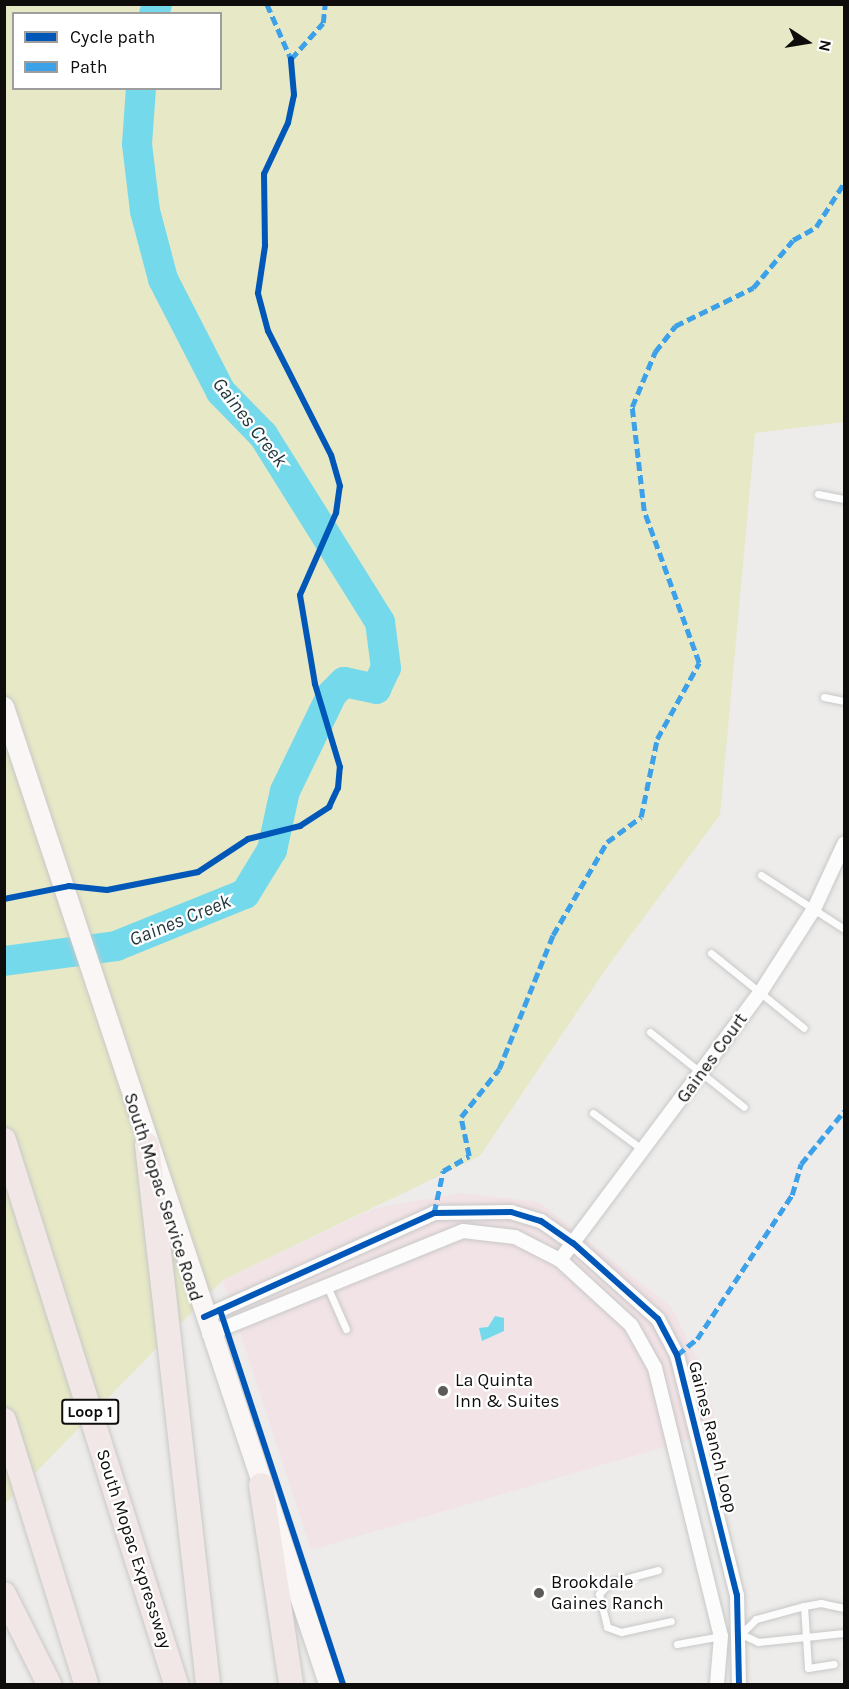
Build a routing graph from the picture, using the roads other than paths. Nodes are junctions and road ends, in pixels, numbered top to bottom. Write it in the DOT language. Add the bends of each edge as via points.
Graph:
graph roads {
  1 [pos="818,494"];
  2 [pos="844,499"];
  3 [pos="824,697"];
  4 [pos="844,701"];
  5 [pos="4,707"];
  6 [pos="844,844"];
  7 [pos="760,875"];
  8 [pos="814,909"];
  9 [pos="844,929"];
  10 [pos="711,953"];
  11 [pos="760,993"];
  12 [pos="804,1028"];
  13 [pos="650,1032"];
  14 [pos="701,1073"];
  15 [pos="744,1107"];
  16 [pos="593,1113"];
  17 [pos="4,1140"];
  18 [pos="147,1145"];
  19 [pos="644,1150"];
  20 [pos="573,1243"];
  21 [pos="561,1260"];
  22 [pos="320,1268"];
  23 [pos="327,1286"];
  24 [pos="206,1326"];
  25 [pos="346,1329"];
  26 [pos="4,1420"];
  27 [pos="261,1485"];
  28 [pos="658,1570"];
  29 [pos="4,1594"];
  30 [pos="804,1606"];
  31 [pos="844,1608"];
  32 [pos="671,1621"];
  33 [pos="806,1633"];
  34 [pos="844,1633"];
  35 [pos="741,1634"];
  36 [pos="721,1636"];
  37 [pos="677,1644"];
  38 [pos="834,1664"];
  39 [pos="49,1684"];
  40 [pos="87,1684"];
  41 [pos="176,1684"];
  42 [pos="208,1684"];
  43 [pos="291,1684"];
  44 [pos="328,1684"];
  45 [pos="717,1684"];
  46 [pos="739,1684"];
  1 -- 2 [label="lane"];
  3 -- 4 [label="lane"];
  5 -- 18 [label="main road, South Mopac Service Road"];
  6 -- 8 [label="street, Gaines Court"];
  7 -- 8 [label="lane"];
  8 -- 9 [label="lane"];
  8 -- 11 [label="street, Gaines Court"];
  10 -- 11 [label="lane"];
  11 -- 12 [label="lane"];
  11 -- 14 [label="street, Gaines Court"];
  13 -- 14 [label="lane"];
  14 -- 15 [label="lane"];
  14 -- 19 [label="street, Gaines Court"];
  16 -- 19 [label="lane"];
  17 -- 41 [label="highway, South Mopac Expressway / Loop 1"];
  18 -- 24 [label="main road, South Mopac Service Road"];
  18 -- 42 [label="highway"];
  19 -- 20 [label="street, Gaines Court"];
  20 -- 21 [label="street, Gaines Court"];
  20 -- 22 [label="street, Gaines Ranch Loop" via="541,1221 511,1212 458,1209 406,1223 350,1248"];
  20 -- 35 [label="street, Gaines Ranch Loop" via="642,1303 669,1336 684,1378 734,1584"];
  21 -- 23 [label="street" via="515,1237 463,1232"];
  21 -- 36 [label="street" via="631,1325 655,1368"];
  22 -- 23 [label="street"];
  22 -- 24 [label="street, Gaines Ranch Loop"];
  23 -- 24 [label="street"];
  23 -- 25 [label="lane"];
  24 -- 27 [label="main road, South Mopac Service Road"];
  26 -- 40 [label="highway"];
  27 -- 43 [label="highway"];
  27 -- 44 [label="main road, South Mopac Service Road" via="296,1573"];
  28 -- 32 [label="lane" via="604,1588 599,1594 606,1627 621,1632"];
  29 -- 39 [label="highway"];
  30 -- 31 [label="lane" via="821,1603"];
  30 -- 33 [label="lane"];
  30 -- 35 [label="lane" via="756,1619"];
  33 -- 34 [label="lane"];
  33 -- 35 [label="lane" via="758,1642"];
  33 -- 38 [label="lane" via="808,1668"];
  35 -- 36 [label="street"];
  35 -- 46 [label="street, Gaines Ranch Loop"];
  36 -- 37 [label="lane"];
  36 -- 45 [label="street"];
}
